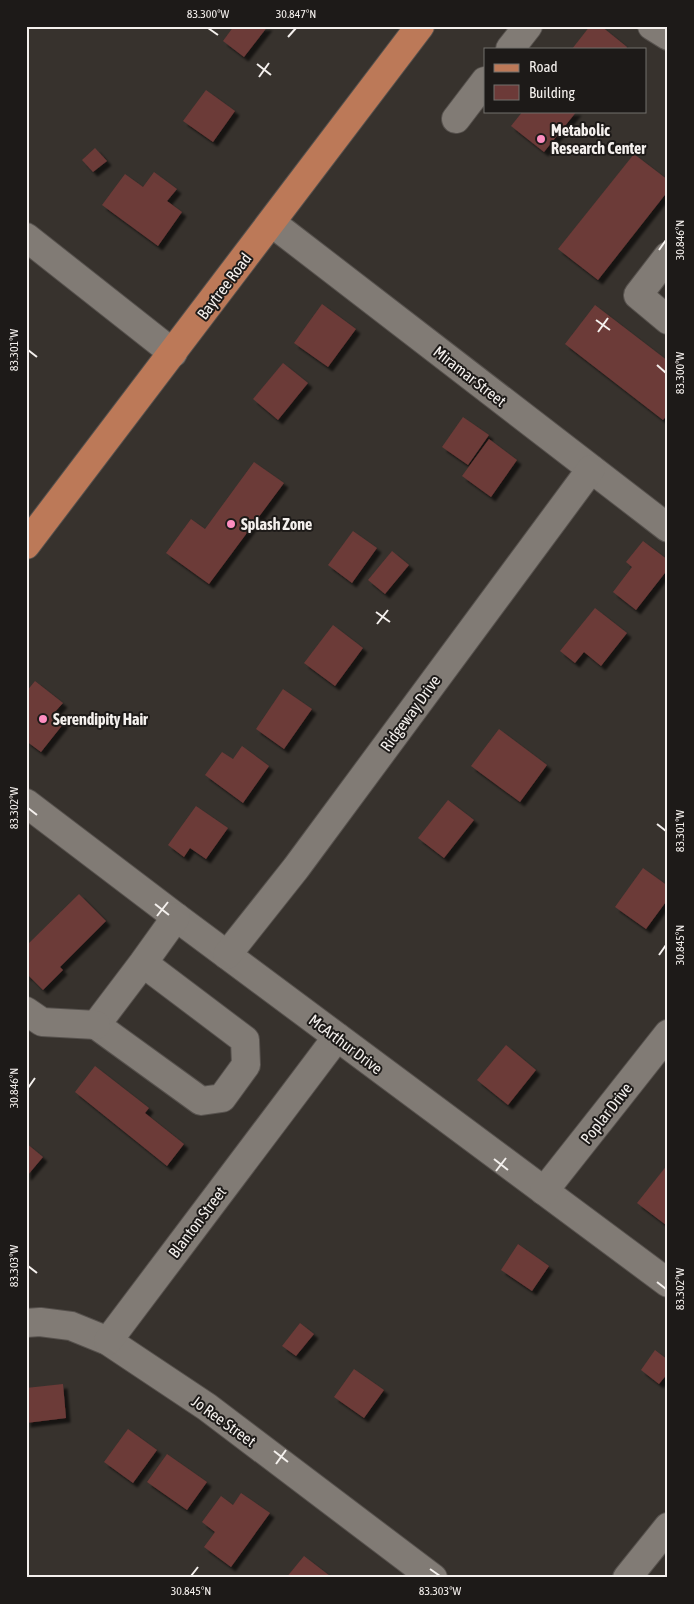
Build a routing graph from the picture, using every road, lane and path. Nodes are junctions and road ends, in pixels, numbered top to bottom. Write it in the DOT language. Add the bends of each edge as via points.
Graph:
graph roads {
  1 [pos="528,26"];
  2 [pos="652,26"];
  3 [pos="414,28"];
  4 [pos="668,36"];
  5 [pos="511,48"];
  6 [pos="484,82"];
  7 [pos="456,119"];
  8 [pos="272,223"];
  9 [pos="26,237"];
  10 [pos="668,256"];
  11 [pos="668,320"];
  12 [pos="173,353"];
  13 [pos="590,469"];
  14 [pos="668,528"];
  15 [pos="26,545"];
  16 [pos="26,803"];
  17 [pos="176,917"];
  18 [pos="227,955"];
  19 [pos="144,963"];
  20 [pos="26,1011"];
  21 [pos="96,1025"];
  22 [pos="668,1034"];
  23 [pos="337,1037"];
  24 [pos="544,1191"];
  25 [pos="668,1283"];
  26 [pos="26,1324"];
  27 [pos="108,1341"];
  28 [pos="668,1527"];
  29 [pos="433,1578"];
  30 [pos="627,1578"];
  1 -- 5 [label="street"];
  2 -- 4 [label="street"];
  3 -- 8 [label="main road, Baytree Road"];
  6 -- 7 [label="street"];
  8 -- 12 [label="main road, Baytree Road"];
  8 -- 13 [label="street, Miramar Street"];
  9 -- 12 [label="street"];
  10 -- 11 [label="street" via="638,295"];
  12 -- 15 [label="main road, Baytree Road"];
  13 -- 14 [label="street, Miramar Street"];
  13 -- 18 [label="street, Ridgeway Drive" via="296,868"];
  16 -- 17 [label="street, McArthur Drive"];
  17 -- 18 [label="street, McArthur Drive"];
  17 -- 19 [label="street"];
  18 -- 23 [label="street, McArthur Drive"];
  19 -- 21 [label="street"];
  19 -- 21 [label="street" via="245,1040 246,1065 222,1098 201,1101"];
  20 -- 21 [label="street" via="42,1022"];
  22 -- 24 [label="street, Poplar Drive"];
  23 -- 24 [label="street, McArthur Drive"];
  23 -- 27 [label="street, Blanton Street"];
  24 -- 25 [label="street, McArthur Drive"];
  26 -- 27 [label="street" via="40,1322 71,1326"];
  27 -- 29 [label="street, Jo Ree Street" via="207,1407"];
  28 -- 30 [label="street"];
}
